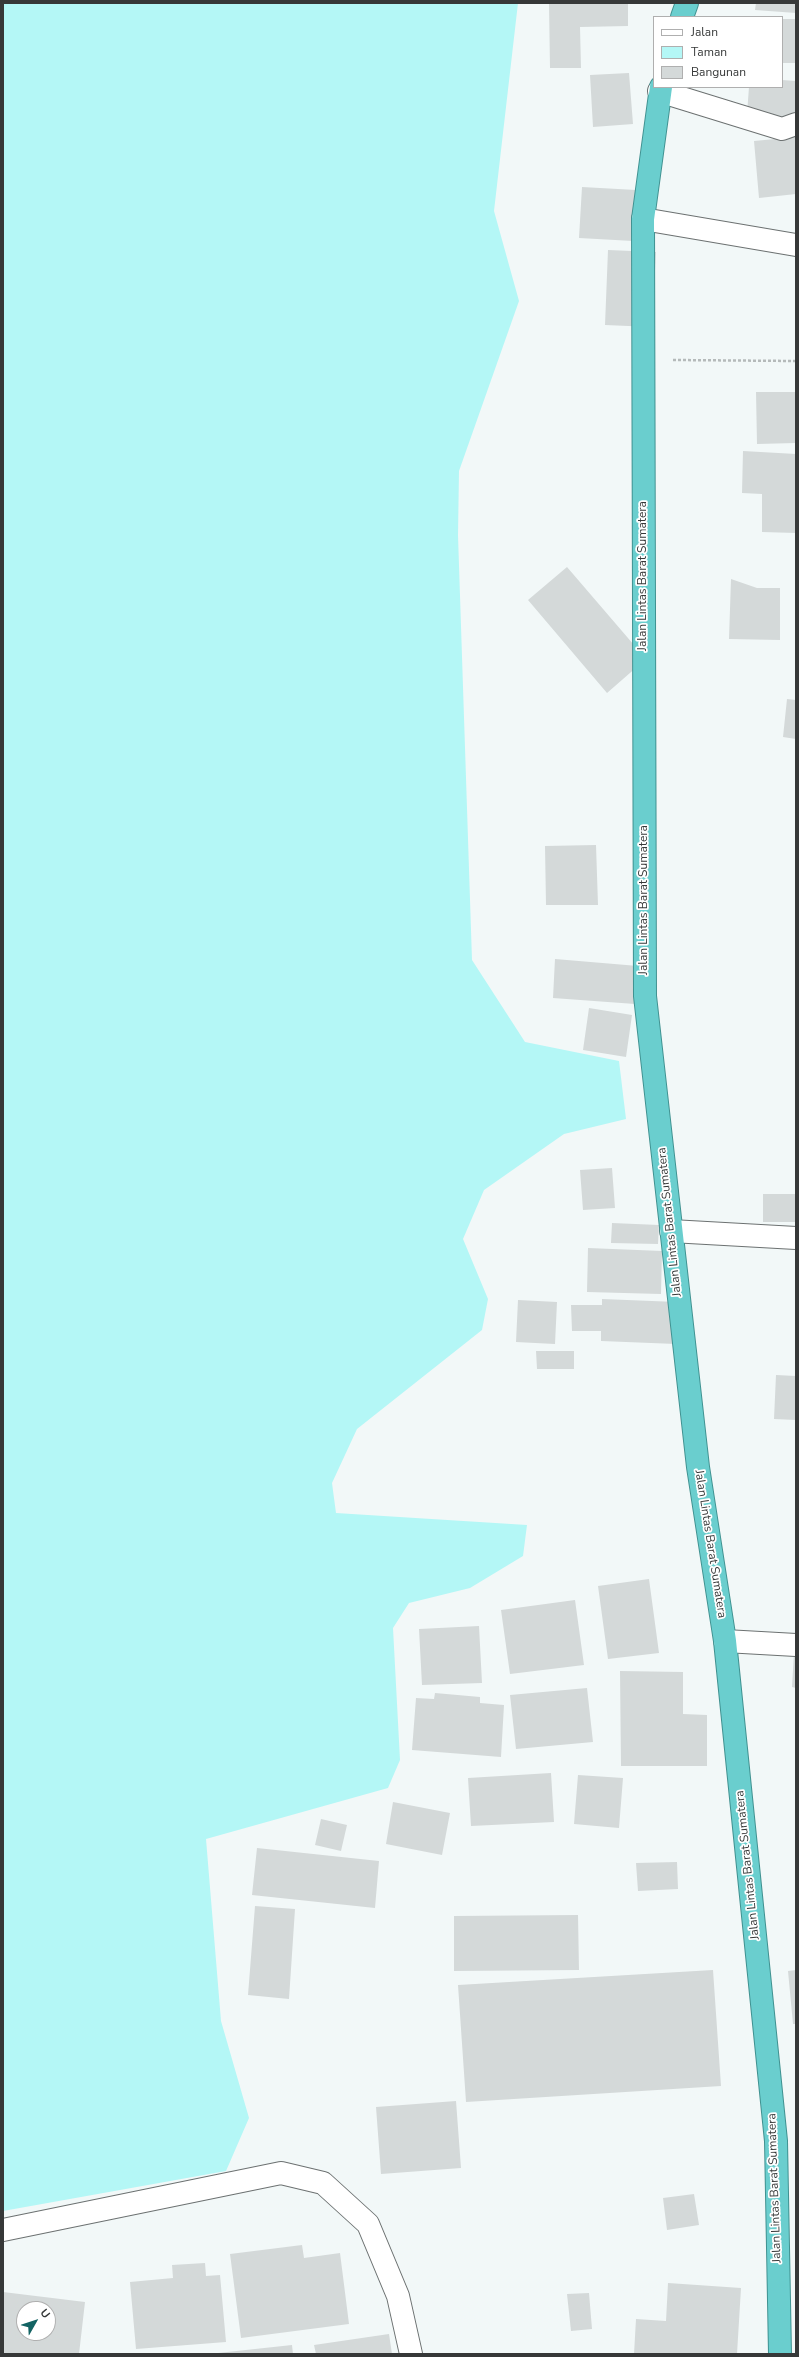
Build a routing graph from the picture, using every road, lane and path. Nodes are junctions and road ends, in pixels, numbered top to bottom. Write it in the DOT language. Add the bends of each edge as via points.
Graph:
graph roads {
  1 [pos="687,3"];
  2 [pos="682,16"];
  3 [pos="660,89"];
  4 [pos="796,124"];
  5 [pos="642,219"];
  6 [pos="796,245"];
  7 [pos="643,359"];
  8 [pos="796,361"];
  9 [pos="671,1231"];
  10 [pos="796,1238"];
  11 [pos="725,1641"];
  12 [pos="796,1645"];
  13 [pos="3,2230"];
  14 [pos="410,2354"];
  15 [pos="780,2354"];
  1 -- 2 [label="highway"];
  3 -- 4 [label="street" via="782,129"];
  3 -- 5 [label="highway, Jalan Lintas Barat Sumatera"];
  5 -- 6 [label="street"];
  5 -- 7 [label="highway, Jalan Lintas Barat Sumatera"];
  7 -- 8 [label="path"];
  7 -- 9 [label="highway, Jalan Lintas Barat Sumatera" via="645,996"];
  9 -- 10 [label="street"];
  9 -- 11 [label="highway, Jalan Lintas Barat Sumatera" via="698,1467"];
  11 -- 12 [label="street"];
  11 -- 15 [label="highway, Jalan Lintas Barat Sumatera" via="776,2141"];
  13 -- 14 [label="street" via="281,2173 323,2183 368,2224 398,2296"];
}
